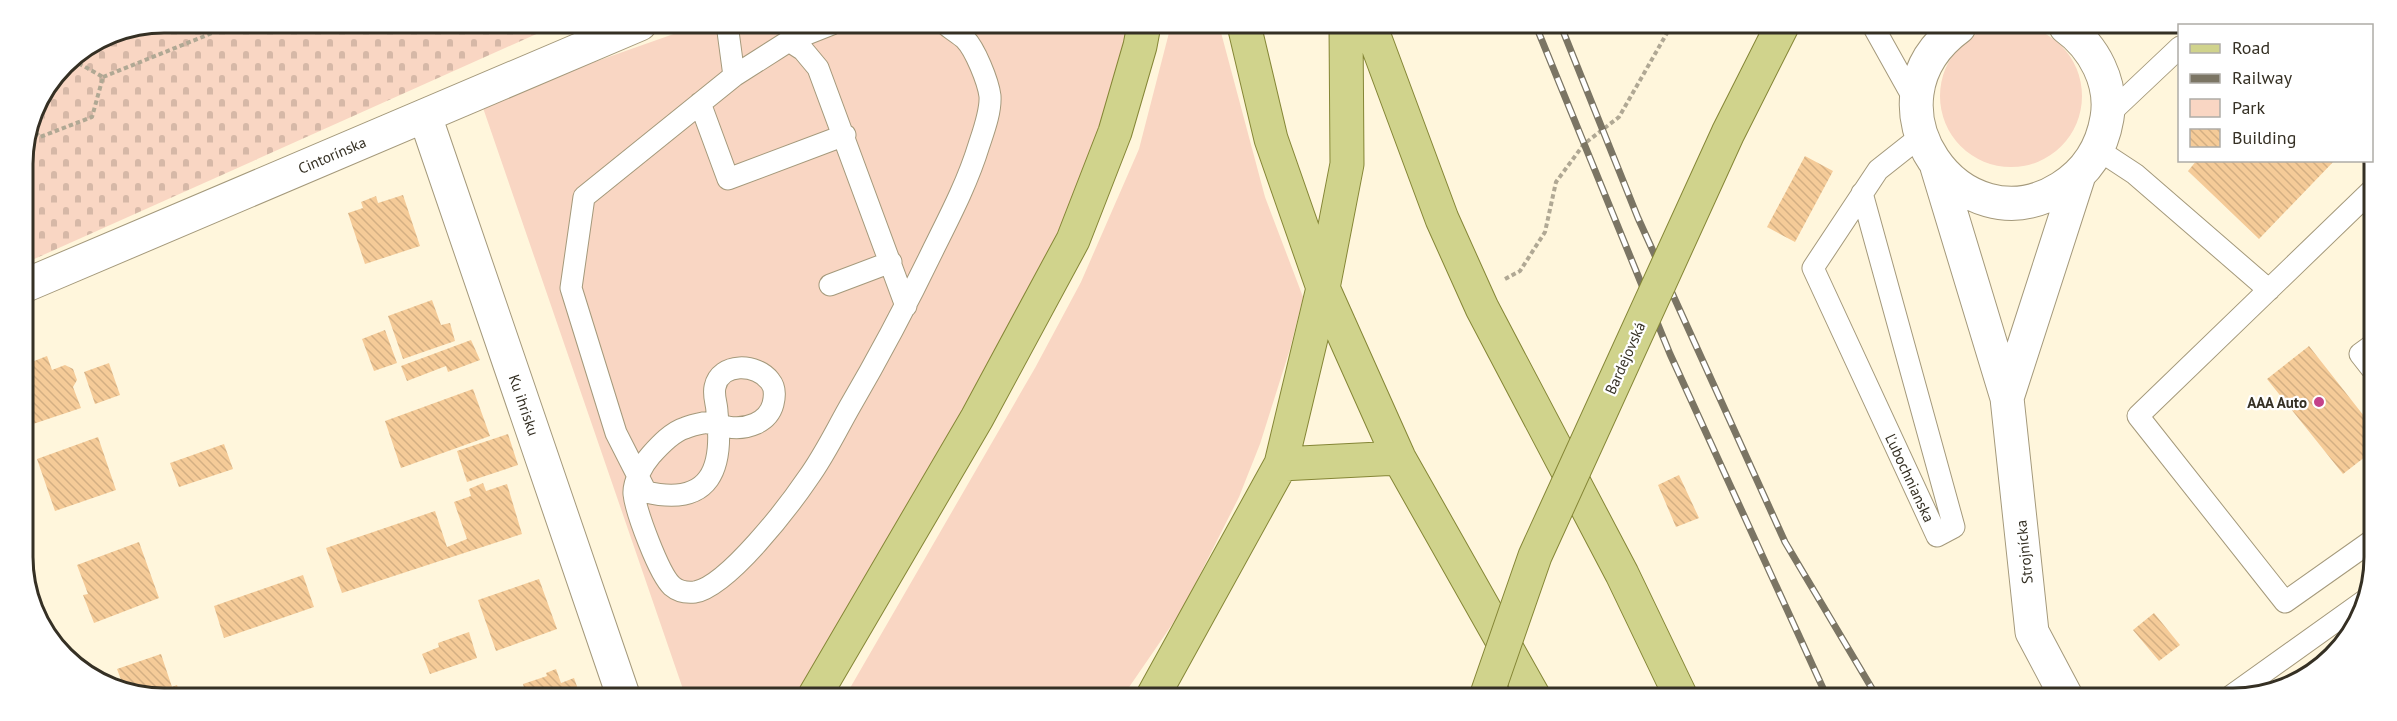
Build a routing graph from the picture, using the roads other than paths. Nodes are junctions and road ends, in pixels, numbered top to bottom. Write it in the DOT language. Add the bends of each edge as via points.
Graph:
graph roads {
  1 [pos="619,33"];
  2 [pos="728,33"];
  3 [pos="809,33"];
  4 [pos="957,33"];
  5 [pos="1142,33"];
  6 [pos="1246,33"];
  7 [pos="1347,33"];
  8 [pos="1373,33"];
  9 [pos="1778,33"];
  10 [pos="1877,33"];
  11 [pos="1952,33"];
  12 [pos="2082,33"];
  13 [pos="789,41"];
  14 [pos="2178,49"];
  15 [pos="734,76"];
  16 [pos="700,103"];
  17 [pos="1916,103"];
  18 [pos="2108,115"];
  19 [pos="424,116"];
  20 [pos="845,135"];
  21 [pos="1921,136"];
  22 [pos="2097,149"];
  23 [pos="1937,166"];
  24 [pos="2079,175"];
  25 [pos="1862,193"];
  26 [pos="2364,198"];
  27 [pos="891,262"];
  28 [pos="33,282"];
  29 [pos="830,285"];
  30 [pos="1323,288"];
  31 [pos="2269,290"];
  32 [pos="906,306"];
  33 [pos="2007,398"];
  34 [pos="1399,458"];
  35 [pos="1281,464"];
  36 [pos="638,479"];
  37 [pos="2364,546"];
  38 [pos="2353,609"];
  39 [pos="620,688"];
  40 [pos="819,688"];
  41 [pos="1157,688"];
  42 [pos="1489,688"];
  43 [pos="1529,688"];
  44 [pos="1677,688"];
  45 [pos="2062,688"];
  46 [pos="2242,688"];
  1 -- 19 [label="street, Cintorínska"];
  2 -- 15 [label="lane"];
  3 -- 13 [label="lane"];
  4 -- 32 [label="lane" via="967,41 982,68 990,96 985,125 969,177"];
  5 -- 40 [label="main road" via="1115,132 1073,240 971,428"];
  6 -- 30 [label="main road" via="1271,139"];
  7 -- 30 [label="main road" via="1347,165"];
  8 -- 44 [label="main road" via="1442,219 1475,291"];
  9 -- 42 [label="main road, Bardejovská, bridge" via="1728,133 1535,556"];
  10 -- 17 [label="lane"];
  11 -- 17 [label="street" via="1929,57"];
  12 -- 18 [label="street" via="2102,72"];
  13 -- 15 [label="lane"];
  13 -- 20 [label="lane" via="818,68"];
  14 -- 18 [label="lane"];
  15 -- 16 [label="lane"];
  16 -- 20 [label="lane" via="728,179"];
  16 -- 36 [label="lane" via="584,198 570,288 616,434"];
  17 -- 21 [label="street"];
  18 -- 22 [label="street"];
  19 -- 28 [label="street, Cintorínska"];
  19 -- 39 [label="street, Ku ihrisku"];
  20 -- 27 [label="lane"];
  21 -- 23 [label="street"];
  21 -- 25 [label="lane, Ľubochnianska" via="1878,170"];
  22 -- 24 [label="street"];
  22 -- 31 [label="lane" via="2134,174"];
  23 -- 24 [label="street" via="1971,193 2013,202 2048,195"];
  23 -- 33 [label="street"];
  24 -- 33 [label="street"];
  25 -- 25 [label="lane, Ľubochnianska" via="1813,268 1937,536 1954,527"];
  26 -- 31 [label="lane"];
  27 -- 29 [label="lane"];
  27 -- 32 [label="lane"];
  30 -- 34 [label="main road"];
  30 -- 35 [label="main road"];
  31 -- 37 [label="lane" via="2138,416 2285,602"];
  32 -- 36 [label="lane" via="810,476 775,523 719,580 699,591 683,592 672,586 662,572 633,491"];
  33 -- 45 [label="street, Strojnícka" via="2032,632"];
  34 -- 35 [label="main road"];
  34 -- 43 [label="main road"];
  35 -- 41 [label="main road"];
  36 -- 36 [label="lane" via="646,492 661,496 683,496 699,490 710,478 717,458 718,425 705,423 671,435 651,455"];
  38 -- 46 [label="lane"];
}
